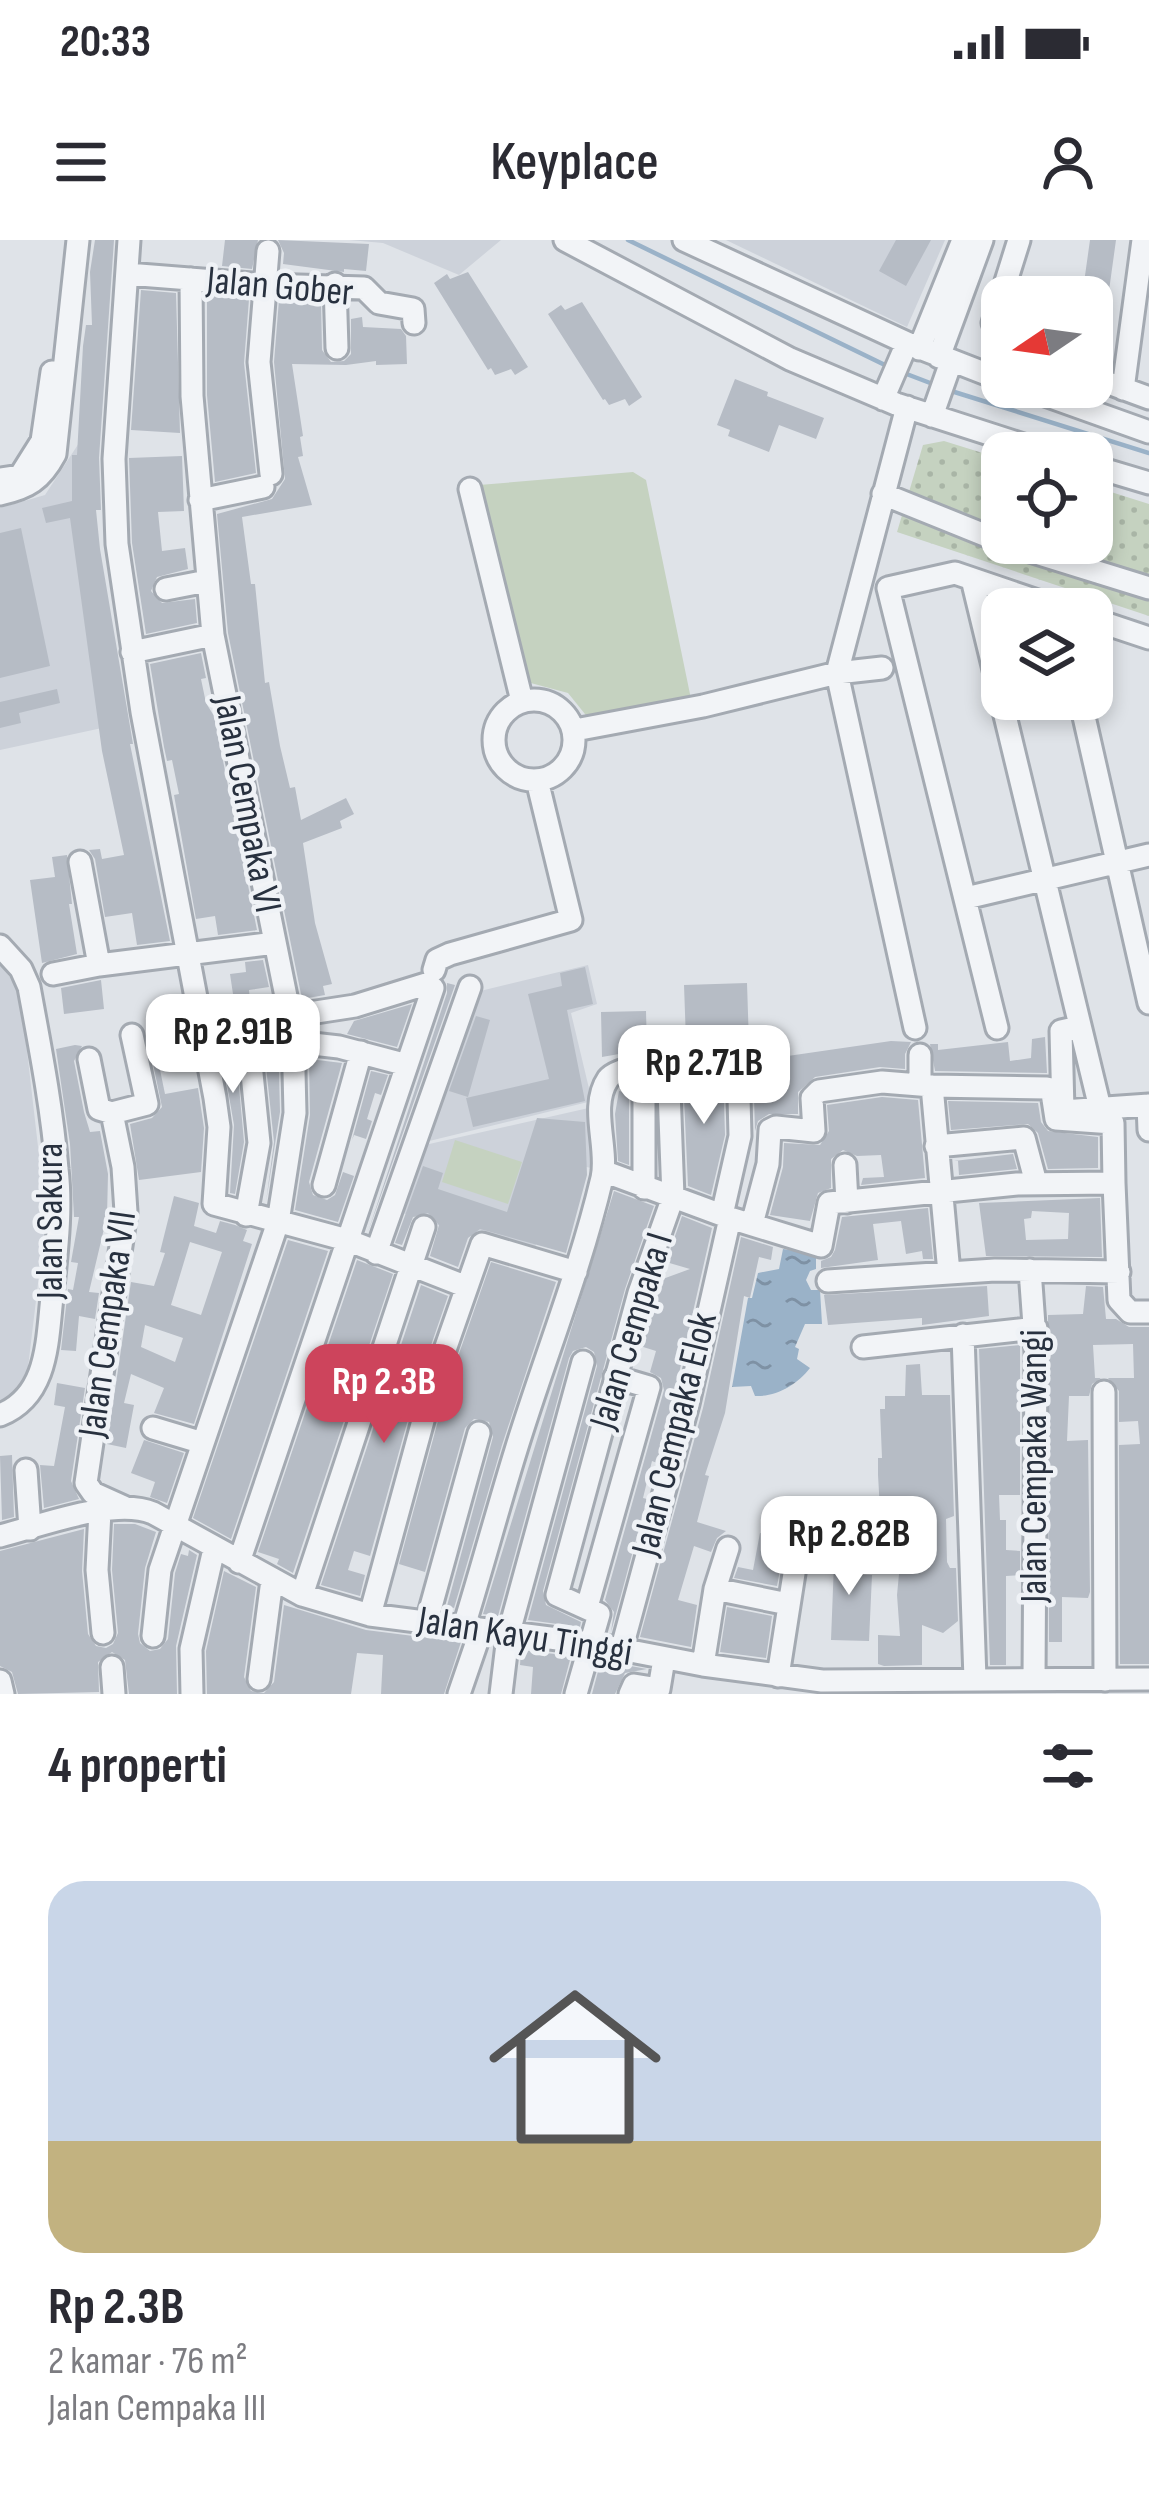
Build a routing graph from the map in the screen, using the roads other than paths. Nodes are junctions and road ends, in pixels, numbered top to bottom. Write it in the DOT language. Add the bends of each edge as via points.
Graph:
graph roads {
  1 [pos="63,240"];
  2 [pos="78,240"];
  3 [pos="129,240"];
  4 [pos="565,240"];
  5 [pos="684,240"];
  6 [pos="963,240"];
  7 [pos="982,240"];
  8 [pos="1018,240"];
  9 [pos="1143,240"];
  10 [pos="268,251"];
  11 [pos="127,274"];
  12 [pos="1007,276"];
  13 [pos="191,279"];
  14 [pos="334,284"];
  15 [pos="266,285"];
  16 [pos="415,323"];
  17 [pos="337,348"];
  18 [pos="921,374"];
  19 [pos="981,378"];
  20 [pos="1113,385"];
  21 [pos="1123,389"];
  22 [pos="1149,398"];
  23 [pos="1082,408"];
  24 [pos="1014,432"];
  25 [pos="1149,432"];
  26 [pos="1113,472"];
  27 [pos="0,479"];
  28 [pos="1149,483"];
  29 [pos="470,489"];
  30 [pos="0,494"];
  31 [pos="883,494"];
  32 [pos="200,500"];
  33 [pos="981,534"];
  34 [pos="1071,564"];
  35 [pos="972,579"];
  36 [pos="207,581"];
  37 [pos="999,588"];
  38 [pos="1149,588"];
  39 [pos="166,589"];
  40 [pos="1113,626"];
  41 [pos="213,635"];
  42 [pos="1149,638"];
  43 [pos="132,652"];
  44 [pos="882,668"];
  45 [pos="837,673"];
  46 [pos="522,700"];
  47 [pos="1085,720"];
  48 [pos="575,730"];
  49 [pos="537,780"];
  50 [pos="1149,855"];
  51 [pos="80,862"];
  52 [pos="1115,862"];
  53 [pos="1042,880"];
  54 [pos="966,898"];
  55 [pos="275,944"];
  56 [pos="0,946"];
  57 [pos="188,955"];
  58 [pos="99,964"];
  59 [pos="53,974"];
  60 [pos="433,977"];
  61 [pos="470,986"];
  62 [pos="1149,1003"];
  63 [pos="290,1016"];
  64 [pos="247,1024"];
  65 [pos="1079,1027"];
  66 [pos="915,1028"];
  67 [pos="997,1028"];
  68 [pos="132,1035"];
  69 [pos="295,1042"];
  70 [pos="362,1052"];
  71 [pos="920,1055"];
  72 [pos="89,1059"];
  73 [pos="668,1063"];
  74 [pos="407,1066"];
  75 [pos="644,1066"];
  76 [pos="926,1086"];
  77 [pos="1148,1105"];
  78 [pos="1100,1108"];
  79 [pos="112,1113"];
  80 [pos="1149,1130"];
  81 [pos="936,1146"];
  82 [pos="845,1165"];
  83 [pos="604,1171"];
  84 [pos="1036,1183"];
  85 [pos="1114,1183"];
  86 [pos="324,1185"];
  87 [pos="644,1188"];
  88 [pos="940,1193"];
  89 [pos="673,1197"];
  90 [pos="847,1202"];
  91 [pos="246,1214"];
  92 [pos="735,1219"];
  93 [pos="278,1222"];
  94 [pos="424,1227"];
  95 [pos="347,1240"];
  96 [pos="376,1252"];
  97 [pos="411,1267"];
  98 [pos="1030,1270"];
  99 [pos="576,1272"];
  100 [pos="1118,1272"];
  101 [pos="950,1273"];
  102 [pos="827,1281"];
  103 [pos="467,1287"];
  104 [pos="1137,1301"];
  105 [pos="1036,1328"];
  106 [pos="963,1335"];
  107 [pos="863,1347"];
  108 [pos="583,1362"];
  109 [pos="615,1377"];
  110 [pos="650,1387"];
  111 [pos="1104,1393"];
  112 [pos="689,1399"];
  113 [pos="0,1415"];
  114 [pos="153,1428"];
  115 [pos="479,1433"];
  116 [pos="203,1443"];
  117 [pos="26,1470"];
  118 [pos="124,1507"];
  119 [pos="100,1511"];
  120 [pos="173,1526"];
  121 [pos="30,1529"];
  122 [pos="1,1533"];
  123 [pos="728,1548"];
  124 [pos="798,1548"];
  125 [pos="214,1549"];
  126 [pos="239,1562"];
  127 [pos="272,1580"];
  128 [pos="716,1589"];
  129 [pos="302,1594"];
  130 [pos="788,1604"];
  131 [pos="587,1607"];
  132 [pos="370,1615"];
  133 [pos="427,1621"];
  134 [pos="473,1628"];
  135 [pos="103,1634"];
  136 [pos="154,1636"];
  137 [pos="508,1636"];
  138 [pos="589,1643"];
  139 [pos="621,1651"];
  140 [pos="664,1659"];
  141 [pos="703,1665"];
  142 [pos="112,1667"];
  143 [pos="778,1676"];
  144 [pos="0,1679"];
  145 [pos="259,1679"];
  146 [pos="975,1679"];
  147 [pos="1149,1679"];
  148 [pos="1105,1680"];
  149 [pos="1028,1684"];
  150 [pos="914,1687"];
  151 [pos="1077,1687"];
  152 [pos="822,1688"];
  153 [pos="850,1688"];
  154 [pos="3,1694"];
  155 [pos="114,1694"];
  156 [pos="192,1694"];
  157 [pos="459,1694"];
  158 [pos="501,1694"];
  159 [pos="576,1694"];
  160 [pos="630,1694"];
  1 -- 27 [label="street" via="42,441 20,476"];
  2 -- 30 [label="street" via="55,454 27,488"];
  3 -- 11 [label="street"];
  4 -- 18 [label="street" via="790,359"];
  5 -- 18 [label="street"];
  6 -- 18 [label="street"];
  7 -- 18 [label="street"];
  8 -- 12 [label="street"];
  9 -- 21 [label="street"];
  10 -- 15 [label="street"];
  11 -- 13 [label="street, Jalan Gober"];
  11 -- 43 [label="street" via="114,459"];
  13 -- 15 [label="street, Jalan Gober"];
  13 -- 32 [label="street, Jalan Cempaka VI"];
  14 -- 15 [label="street, Jalan Gober"];
  14 -- 16 [label="street, Jalan Gober" via="364,287 379,303 413,309"];
  14 -- 17 [label="street"];
  15 -- 32 [label="street" via="260,362 267,480"];
  18 -- 19 [label="street"];
  18 -- 24 [label="street"];
  18 -- 31 [label="street"];
  20 -- 21 [label="street"];
  21 -- 22 [label="street"];
  23 -- 25 [label="street"];
  26 -- 28 [label="street"];
  29 -- 46 [label="street"];
  31 -- 33 [label="street"];
  31 -- 45 [label="street"];
  32 -- 36 [label="street, Jalan Cempaka VI"];
  34 -- 38 [label="street"];
  35 -- 37 [label="street"];
  35 -- 53 [label="street"];
  35 -- 54 [label="street" via="956,573 888,588"];
  36 -- 39 [label="street"];
  36 -- 41 [label="street, Jalan Cempaka VI"];
  40 -- 42 [label="street"];
  41 -- 43 [label="street"];
  41 -- 55 [label="street, Jalan Cempaka VI"];
  43 -- 57 [label="street"];
  44 -- 45 [label="street"];
  45 -- 48 [label="street"];
  45 -- 66 [label="street"];
  46 -- 48 [label="street" via="557,707"];
  46 -- 49 [label="street" via="497,725 496,752 512,773"];
  47 -- 52 [label="street"];
  48 -- 49 [label="street" via="567,763"];
  49 -- 60 [label="street" via="571,920 450,954 437,960"];
  50 -- 52 [label="street"];
  51 -- 58 [label="street"];
  52 -- 53 [label="street"];
  52 -- 62 [label="street"];
  53 -- 54 [label="street"];
  53 -- 65 [label="street"];
  54 -- 67 [label="street"];
  55 -- 57 [label="street"];
  55 -- 63 [label="street, Jalan Cempaka VI"];
  56 -- 113 [label="street, Jalan Sakura" via="29,986 58,1171 40,1377 24,1401"];
  57 -- 58 [label="street"];
  57 -- 91 [label="street" via="217,1112 213,1202"];
  58 -- 59 [label="street"];
  60 -- 63 [label="street" via="356,1006"];
  60 -- 74 [label="street"];
  61 -- 96 [label="street"];
  63 -- 69 [label="street, Jalan Cempaka VI"];
  64 -- 91 [label="street" via="259,1143"];
  65 -- 78 [label="street"];
  65 -- 78 [label="street" via="1061,1031 1064,1111"];
  68 -- 79 [label="street" via="147,1104"];
  69 -- 70 [label="street"];
  69 -- 93 [label="street, Jalan Cempaka VI" via="293,1136"];
  70 -- 74 [label="street"];
  70 -- 86 [label="street"];
  71 -- 76 [label="street"];
  72 -- 79 [label="street, Jalan Cempaka VII" via="99,1109"];
  73 -- 75 [label="street"];
  73 -- 89 [label="street, Jalan Cempaka I"];
  73 -- 92 [label="street, Jalan Cempaka Elok" via="738,1059"];
  74 -- 95 [label="street"];
  75 -- 83 [label="street" via="607,1080 600,1108"];
  75 -- 87 [label="street"];
  76 -- 81 [label="street"];
  76 -- 85 [label="street" via="1051,1090 1056,1119 1113,1123"];
  76 -- 92 [label="street" via="821,1090 812,1098 814,1131 770,1130 768,1164"];
  77 -- 78 [label="street"];
  77 -- 80 [label="street"];
  79 -- 118 [label="street, Jalan Cempaka VII" via="126,1212 86,1483"];
  81 -- 84 [label="street" via="1024,1138"];
  81 -- 88 [label="street"];
  82 -- 90 [label="street"];
  83 -- 87 [label="street"];
  83 -- 99 [label="street"];
  84 -- 85 [label="street"];
  84 -- 88 [label="street"];
  85 -- 100 [label="street"];
  87 -- 89 [label="street"];
  88 -- 90 [label="street"];
  88 -- 101 [label="street"];
  89 -- 92 [label="street"];
  89 -- 109 [label="street, Jalan Cempaka I"];
  90 -- 92 [label="street" via="828,1204 823,1245"];
  91 -- 93 [label="street"];
  92 -- 112 [label="street, Jalan Cempaka Elok"];
  93 -- 95 [label="street"];
  93 -- 116 [label="street, Jalan Cempaka VI"];
  94 -- 97 [label="street"];
  95 -- 96 [label="street"];
  95 -- 126 [label="street"];
  96 -- 97 [label="street"];
  97 -- 103 [label="street"];
  97 -- 129 [label="street"];
  98 -- 100 [label="street"];
  98 -- 101 [label="street"];
  98 -- 105 [label="street, Jalan Cempaka Wangi"];
  99 -- 103 [label="street" via="482,1244"];
  99 -- 134 [label="street" via="516,1449"];
  100 -- 104 [label="street"];
  101 -- 102 [label="street"];
  103 -- 132 [label="street"];
  105 -- 106 [label="street"];
  105 -- 149 [label="street, Jalan Cempaka Wangi"];
  106 -- 107 [label="street"];
  106 -- 146 [label="street"];
  108 -- 137 [label="street"];
  109 -- 110 [label="street"];
  109 -- 131 [label="street, Jalan Cempaka I" via="556,1595"];
  110 -- 112 [label="street"];
  110 -- 131 [label="street"];
  111 -- 148 [label="street"];
  112 -- 139 [label="street, Jalan Cempaka Elok"];
  114 -- 116 [label="street"];
  115 -- 133 [label="street"];
  116 -- 120 [label="street, Jalan Cempaka VI"];
  117 -- 121 [label="street"];
  118 -- 119 [label="street"];
  118 -- 120 [label="street, Jalan Kayu Tinggi"];
  119 -- 121 [label="street"];
  119 -- 135 [label="street"];
  120 -- 125 [label="street, Jalan Kayu Tinggi"];
  120 -- 136 [label="street, Jalan Cempaka VI"];
  121 -- 122 [label="street"];
  123 -- 128 [label="street"];
  124 -- 130 [label="street"];
  125 -- 126 [label="street, Jalan Kayu Tinggi"];
  125 -- 156 [label="street" via="191,1649"];
  126 -- 127 [label="street, Jalan Kayu Tinggi"];
  127 -- 129 [label="street, Jalan Kayu Tinggi"];
  127 -- 145 [label="street"];
  128 -- 130 [label="street"];
  128 -- 141 [label="street"];
  129 -- 132 [label="street, Jalan Kayu Tinggi"];
  130 -- 143 [label="street"];
  131 -- 138 [label="street" via="598,1613"];
  132 -- 133 [label="street, Jalan Kayu Tinggi"];
  133 -- 134 [label="street, Jalan Kayu Tinggi"];
  134 -- 137 [label="street, Jalan Kayu Tinggi"];
  134 -- 157 [label="street"];
  137 -- 138 [label="street, Jalan Kayu Tinggi"];
  137 -- 158 [label="street"];
  138 -- 139 [label="street, Jalan Kayu Tinggi"];
  138 -- 159 [label="street"];
  139 -- 140 [label="street, Jalan Kayu Tinggi"];
  140 -- 141 [label="street, Jalan Kayu Tinggi"];
  140 -- 160 [label="street" via="659,1689 634,1685"];
  141 -- 143 [label="street, Jalan Kayu Tinggi"];
  142 -- 155 [label="street"];
  143 -- 152 [label="street, Jalan Kayu Tinggi"];
  144 -- 154 [label="street"];
  146 -- 149 [label="street, Jalan Kayu Tinggi"];
  146 -- 150 [label="street, Jalan Kayu Tinggi"];
  147 -- 148 [label="street, Jalan Kayu Tinggi"];
  148 -- 151 [label="street, Jalan Kayu Tinggi"];
  149 -- 151 [label="street, Jalan Kayu Tinggi"];
  150 -- 153 [label="street, Jalan Kayu Tinggi"];
  152 -- 153 [label="street, Jalan Kayu Tinggi"];
}
